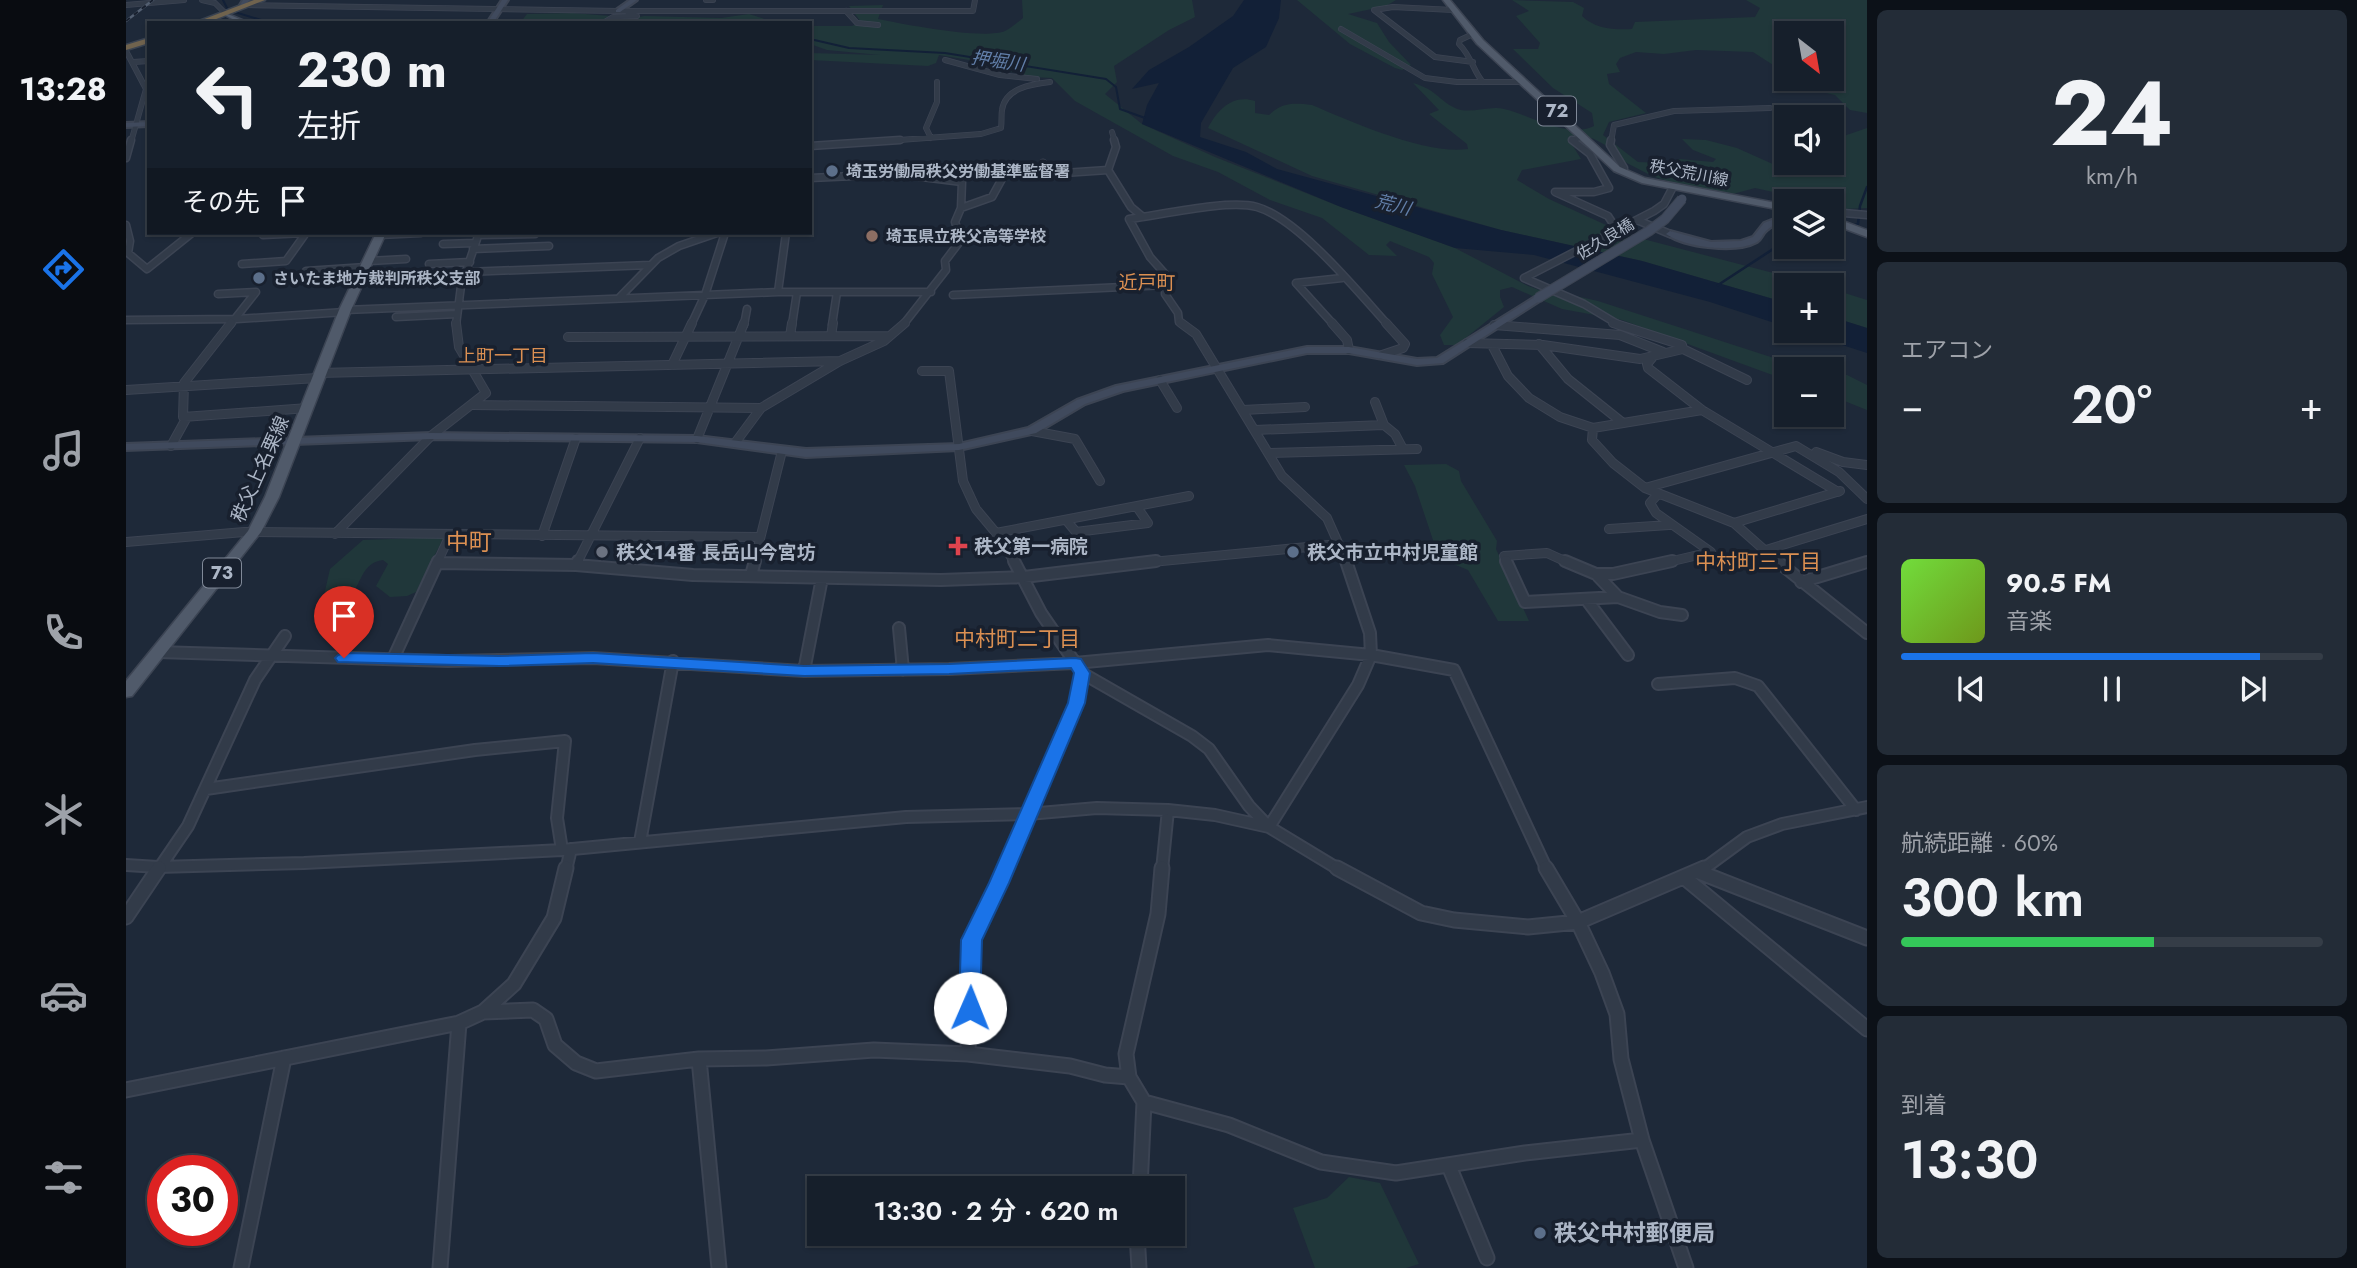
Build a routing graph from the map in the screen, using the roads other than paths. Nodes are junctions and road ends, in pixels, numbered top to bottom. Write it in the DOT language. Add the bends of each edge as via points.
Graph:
graph roads {
  1 [pos="184,0"];
  2 [pos="202,0"];
  3 [pos="261,0"];
  4 [pos="376,0"];
  5 [pos="505,0"];
  6 [pos="634,0"];
  7 [pos="706,0"];
  8 [pos="713,0"];
  9 [pos="734,0"];
  10 [pos="781,0"];
  11 [pos="847,0"];
  12 [pos="975,0"];
  13 [pos="1446,0"];
  14 [pos="245,4"];
  15 [pos="126,5"];
  16 [pos="368,7"];
  17 [pos="498,9"];
  18 [pos="845,10"];
  19 [pos="1453,10"];
  20 [pos="618,11"];
  21 [pos="726,11"];
  22 [pos="776,11"];
  23 [pos="227,12"];
  24 [pos="203,21"];
  25 [pos="243,21"];
  26 [pos="491,21"];
  27 [pos="606,21"];
  28 [pos="878,25"];
  29 [pos="1341,29"];
  30 [pos="1473,34"];
  31 [pos="147,41"];
  32 [pos="126,49"];
  33 [pos="945,60"];
  34 [pos="147,61"];
  35 [pos="133,62"];
  36 [pos="1473,62"];
  37 [pos="937,82"];
  38 [pos="1482,82"];
  39 [pos="1525,82"];
  40 [pos="147,89"];
  41 [pos="1770,108"];
  42 [pos="130,125"];
  43 [pos="1112,132"];
  44 [pos="1583,137"];
  45 [pos="931,138"];
  46 [pos="812,146"];
  47 [pos="126,158"];
  48 [pos="1043,163"];
  49 [pos="1617,169"];
  50 [pos="1108,170"];
  51 [pos="1003,177"];
  52 [pos="812,178"];
  53 [pos="1673,187"];
  54 [pos="1688,189"];
  55 [pos="1774,206"];
  56 [pos="961,208"];
  57 [pos="1844,213"];
  58 [pos="1867,215"];
  59 [pos="1143,217"];
  60 [pos="1637,220"];
  61 [pos="1774,223"];
  62 [pos="126,225"];
  63 [pos="1844,225"];
  64 [pos="1617,230"];
  65 [pos="1865,233"];
  66 [pos="1670,234"];
  67 [pos="190,235"];
  68 [pos="304,235"];
  69 [pos="380,235"];
  70 [pos="525,235"];
  71 [pos="711,235"];
  72 [pos="724,235"];
  73 [pos="786,235"];
  74 [pos="476,240"];
  75 [pos="443,244"];
  76 [pos="549,246"];
  77 [pos="127,253"];
  78 [pos="406,259"];
  79 [pos="470,262"];
  80 [pos="242,264"];
  81 [pos="367,264"];
  82 [pos="429,264"];
  83 [pos="650,265"];
  84 [pos="306,271"];
  85 [pos="467,272"];
  86 [pos="1342,278"];
  87 [pos="1166,285"];
  88 [pos="778,292"];
  89 [pos="797,292"];
  90 [pos="837,292"];
  91 [pos="931,292"];
  92 [pos="218,293"];
  93 [pos="705,295"];
  94 [pos="953,295"];
  95 [pos="619,298"];
  96 [pos="456,305"];
  97 [pos="747,309"];
  98 [pos="345,311"];
  99 [pos="457,314"];
  100 [pos="396,317"];
  101 [pos="237,318"];
  102 [pos="126,320"];
  103 [pos="1494,325"];
  104 [pos="686,336"];
  105 [pos="739,336"];
  106 [pos="790,336"];
  107 [pos="831,336"];
  108 [pos="889,336"];
  109 [pos="568,337"];
  110 [pos="1467,342"];
  111 [pos="1539,344"];
  112 [pos="1493,346"];
  113 [pos="1683,349"];
  114 [pos="1349,350"];
  115 [pos="1664,352"];
  116 [pos="1382,355"];
  117 [pos="1652,358"];
  118 [pos="840,361"];
  119 [pos="730,363"];
  120 [pos="672,365"];
  121 [pos="472,369"];
  122 [pos="1218,369"];
  123 [pos="922,371"];
  124 [pos="318,376"];
  125 [pos="1160,380"];
  126 [pos="1747,380"];
  127 [pos="182,388"];
  128 [pos="126,390"];
  129 [pos="1375,402"];
  130 [pos="473,405"];
  131 [pos="712,407"];
  132 [pos="1305,407"];
  133 [pos="307,408"];
  134 [pos="761,408"];
  135 [pos="1177,408"];
  136 [pos="1243,410"];
  137 [pos="1702,410"];
  138 [pos="187,417"];
  139 [pos="1623,422"];
  140 [pos="1384,425"];
  141 [pos="1592,428"];
  142 [pos="1255,430"];
  143 [pos="1032,431"];
  144 [pos="431,436"];
  145 [pos="576,438"];
  146 [pos="640,438"];
  147 [pos="697,439"];
  148 [pos="294,440"];
  149 [pos="735,443"];
  150 [pos="171,446"];
  151 [pos="1796,446"];
  152 [pos="126,447"];
  153 [pos="959,447"];
  154 [pos="1403,449"];
  155 [pos="1418,449"];
  156 [pos="782,451"];
  157 [pos="1269,453"];
  158 [pos="1771,453"];
  159 [pos="1867,465"];
  160 [pos="1100,481"];
  161 [pos="1645,488"];
  162 [pos="1854,488"];
  163 [pos="1838,492"];
  164 [pos="1658,494"];
  165 [pos="1189,496"];
  166 [pos="1867,499"];
  167 [pos="1137,507"];
  168 [pos="1867,519"];
  169 [pos="1067,521"];
  170 [pos="1734,523"];
  171 [pos="1670,524"];
  172 [pos="1609,529"];
  173 [pos="254,532"];
  174 [pos="996,533"];
  175 [pos="335,534"];
  176 [pos="450,535"];
  177 [pos="542,536"];
  178 [pos="591,537"];
  179 [pos="760,537"];
  180 [pos="126,542"];
  181 [pos="1339,544"];
  182 [pos="1766,550"];
  183 [pos="1867,562"];
  184 [pos="437,563"];
  185 [pos="576,565"];
  186 [pos="1596,574"];
  187 [pos="751,575"];
  188 [pos="1024,577"];
  189 [pos="822,578"];
  190 [pos="1801,582"];
  191 [pos="1618,597"];
  192 [pos="1586,599"];
  193 [pos="1682,615"];
  194 [pos="899,628"];
  195 [pos="1867,633"];
  196 [pos="285,636"];
  197 [pos="158,652"];
  198 [pos="1371,655"];
  199 [pos="1628,655"];
  200 [pos="270,656"];
  201 [pos="393,659"];
  202 [pos="673,661"];
  203 [pos="1075,663"];
  204 [pos="902,670"];
  205 [pos="804,671"];
  206 [pos="1082,673"];
  207 [pos="1658,684"];
  208 [pos="126,692"];
  209 [pos="206,789"];
  210 [pos="1862,808"];
  211 [pos="1168,810"];
  212 [pos="1028,814"];
  213 [pos="1269,827"];
  214 [pos="640,842"];
  215 [pos="566,850"];
  216 [pos="126,866"];
  217 [pos="159,867"];
  218 [pos="1699,872"];
  219 [pos="1685,878"];
  220 [pos="126,917"];
  221 [pos="1578,922"];
  222 [pos="1867,938"];
  223 [pos="483,1012"];
  224 [pos="458,1023"];
  225 [pos="1867,1029"];
  226 [pos="968,1054"];
  227 [pos="284,1058"];
  228 [pos="699,1059"];
  229 [pos="1129,1077"];
  230 [pos="126,1090"];
  231 [pos="1144,1102"];
  232 [pos="1642,1140"];
  233 [pos="1449,1166"];
  234 [pos="1141,1176"];
  235 [pos="1138,1246"];
  236 [pos="1487,1258"];
  237 [pos="241,1268"];
  238 [pos="440,1268"];
  239 [pos="719,1268"];
  240 [pos="1139,1268"];
  241 [pos="1686,1268"];
  1 -- 15 [label="street"];
  2 -- 23 [label="street"];
  3 -- 14 [label="highway"];
  4 -- 16 [label="street"];
  5 -- 17 [label="street"];
  6 -- 20 [label="street"];
  7 -- 8 [label="street"];
  9 -- 21 [label="street"];
  10 -- 22 [label="street"];
  11 -- 18 [label="street"];
  12 -- 18 [label="street" via="973,11"];
  13 -- 19 [label="main road, 秩父荒川線 / 72"];
  14 -- 16 [label="street"];
  14 -- 23 [label="highway"];
  16 -- 17 [label="street"];
  17 -- 20 [label="street"];
  17 -- 26 [label="street"];
  18 -- 22 [label="street"];
  18 -- 28 [label="street" via="857,23"];
  19 -- 30 [label="main road, 秩父荒川線 / 72"];
  19 -- 36 [label="street" via="1374,10 1435,57"];
  20 -- 21 [label="street"];
  20 -- 27 [label="street" via="637,16"];
  21 -- 22 [label="street"];
  23 -- 24 [label="highway"];
  23 -- 25 [label="main road"];
  29 -- 38 [label="street" via="1425,78"];
  30 -- 36 [label="street" via="1459,44"];
  30 -- 39 [label="main road, 秩父荒川線 / 72"];
  31 -- 32 [label="highway"];
  32 -- 35 [label="street"];
  33 -- 45 [label="street" via="1000,75 1052,82 1029,84 1015,92 1002,110 1001,128"];
  34 -- 35 [label="street"];
  35 -- 40 [label="street"];
  36 -- 38 [label="street"];
  37 -- 45 [label="street" via="937,102 926,128"];
  38 -- 39 [label="street"];
  39 -- 44 [label="main road, 秩父荒川線 / 72"];
  40 -- 42 [label="street"];
  41 -- 49 [label="street" via="1674,111 1614,125 1610,145 1624,169"];
  42 -- 47 [label="street"];
  43 -- 50 [label="street" via="1116,147"];
  44 -- 49 [label="main road, 秩父荒川線 / 72"];
  44 -- 64 [label="street" via="1572,140 1590,154 1609,188 1555,192 1608,216"];
  45 -- 46 [label="street"];
  48 -- 50 [label="street" via="1049,174"];
  49 -- 53 [label="main road, 秩父荒川線 / 72"];
  50 -- 59 [label="street" via="1131,207"];
  51 -- 56 [label="street" via="992,197"];
  52 -- 56 [label="street" via="898,174 957,180 962,182"];
  53 -- 54 [label="main road, 秩父荒川線 / 72"];
  53 -- 60 [label="street" via="1664,204"];
  54 -- 55 [label="main road, 秩父荒川線 / 72"];
  54 -- 103 [label="street, 佐久良橋, bridge" via="1658,225"];
  56 -- 91 [label="street" via="955,222 961,240"];
  57 -- 58 [label="street"];
  59 -- 86 [label="street" via="1256,206 1307,239"];
  59 -- 87 [label="street" via="1129,219 1130,225 1166,275"];
  60 -- 64 [label="street"];
  60 -- 66 [label="street"];
  61 -- 66 [label="street" via="1752,242 1739,244 1707,243"];
  62 -- 77 [label="street"];
  63 -- 65 [label="main road"];
  64 -- 113 [label="street" via="1525,276 1612,323"];
  67 -- 77 [label="street" via="147,269"];
  68 -- 80 [label="street" via="286,261"];
  69 -- 81 [label="main road, 秩父上名栗線 / 73"];
  70 -- 74 [label="street"];
  71 -- 83 [label="street" via="679,246"];
  72 -- 93 [label="street"];
  73 -- 88 [label="street"];
  74 -- 75 [label="street"];
  74 -- 76 [label="street"];
  74 -- 79 [label="street"];
  78 -- 81 [label="street"];
  79 -- 82 [label="street"];
  79 -- 85 [label="street"];
  81 -- 84 [label="street"];
  81 -- 98 [label="main road, 秩父上名栗線 / 73"];
  83 -- 85 [label="street"];
  83 -- 95 [label="street"];
  85 -- 96 [label="street"];
  86 -- 114 [label="street" via="1296,284 1347,340"];
  86 -- 116 [label="street" via="1405,344"];
  87 -- 94 [label="street"];
  87 -- 122 [label="street" via="1179,322 1196,334"];
  88 -- 89 [label="street"];
  88 -- 93 [label="street"];
  89 -- 90 [label="street"];
  89 -- 106 [label="street"];
  90 -- 91 [label="street"];
  90 -- 107 [label="street"];
  91 -- 108 [label="street"];
  92 -- 101 [label="street" via="256,292"];
  93 -- 95 [label="street"];
  93 -- 104 [label="street"];
  95 -- 96 [label="street"];
  96 -- 98 [label="street"];
  96 -- 99 [label="street"];
  97 -- 105 [label="street"];
  98 -- 101 [label="street"];
  98 -- 124 [label="main road, 秩父上名栗線 / 73"];
  99 -- 100 [label="street"];
  99 -- 121 [label="street" via="456,337"];
  101 -- 102 [label="street"];
  101 -- 127 [label="street"];
  103 -- 110 [label="street, 佐久良橋"];
  103 -- 115 [label="street" via="1620,335"];
  104 -- 105 [label="street"];
  104 -- 109 [label="street"];
  104 -- 120 [label="street"];
  105 -- 106 [label="street"];
  105 -- 119 [label="street"];
  106 -- 107 [label="street"];
  107 -- 108 [label="street"];
  108 -- 118 [label="street"];
  110 -- 112 [label="street"];
  110 -- 116 [label="street, 佐久良橋" via="1439,362"];
  111 -- 112 [label="street"];
  111 -- 117 [label="street"];
  111 -- 139 [label="street" via="1568,379"];
  112 -- 141 [label="street" via="1508,376 1529,398 1560,417"];
  113 -- 115 [label="street"];
  113 -- 126 [label="street"];
  114 -- 116 [label="street, 佐久良橋"];
  114 -- 122 [label="street, 佐久良橋" via="1307,351"];
  115 -- 117 [label="street"];
  117 -- 137 [label="street" via="1648,368"];
  118 -- 119 [label="street"];
  118 -- 134 [label="street"];
  119 -- 120 [label="street"];
  119 -- 131 [label="street"];
  120 -- 121 [label="street"];
  121 -- 124 [label="street"];
  121 -- 130 [label="street" via="486,393"];
  122 -- 125 [label="street, 佐久良橋"];
  122 -- 136 [label="street"];
  123 -- 153 [label="street" via="949,370"];
  124 -- 127 [label="street"];
  124 -- 133 [label="main road, 秩父上名栗線 / 73"];
  125 -- 135 [label="street"];
  125 -- 143 [label="street, 佐久良橋" via="1092,397"];
  127 -- 128 [label="street"];
  127 -- 138 [label="street" via="183,418"];
  129 -- 140 [label="street"];
  130 -- 131 [label="street"];
  130 -- 144 [label="street"];
  131 -- 134 [label="street"];
  131 -- 147 [label="street"];
  132 -- 136 [label="street"];
  133 -- 138 [label="street"];
  133 -- 148 [label="main road, 秩父上名栗線 / 73"];
  134 -- 149 [label="street"];
  136 -- 142 [label="street"];
  137 -- 139 [label="street"];
  137 -- 158 [label="street"];
  138 -- 150 [label="street"];
  139 -- 141 [label="street"];
  140 -- 142 [label="street"];
  140 -- 154 [label="street"];
  141 -- 161 [label="street" via="1592,440"];
  142 -- 157 [label="street"];
  143 -- 153 [label="street, 佐久良橋"];
  143 -- 160 [label="street" via="1075,439"];
  144 -- 145 [label="street, 佐久良橋"];
  144 -- 148 [label="street, 佐久良橋"];
  144 -- 175 [label="street"];
  145 -- 146 [label="street, 佐久良橋"];
  145 -- 177 [label="street"];
  146 -- 147 [label="street, 佐久良橋"];
  146 -- 178 [label="street"];
  147 -- 149 [label="street, 佐久良橋"];
  148 -- 150 [label="street, 佐久良橋"];
  148 -- 173 [label="main road, 秩父上名栗線 / 73"];
  149 -- 156 [label="street, 佐久良橋"];
  150 -- 152 [label="street, 佐久良橋"];
  151 -- 158 [label="street"];
  151 -- 159 [label="street"];
  151 -- 162 [label="street" via="1839,472"];
  153 -- 156 [label="street, 佐久良橋"];
  153 -- 174 [label="street" via="962,481 976,509"];
  154 -- 155 [label="street"];
  154 -- 157 [label="street"];
  156 -- 179 [label="street"];
  157 -- 181 [label="street" via="1292,488 1327,518"];
  158 -- 161 [label="street"];
  158 -- 163 [label="street"];
  161 -- 164 [label="street"];
  162 -- 163 [label="street"];
  162 -- 166 [label="street"];
  163 -- 170 [label="street"];
  164 -- 170 [label="street"];
  164 -- 171 [label="street" via="1650,503"];
  165 -- 167 [label="street"];
  167 -- 169 [label="street"];
  167 -- 169 [label="street" via="1148,523 1076,532"];
  168 -- 182 [label="street"];
  169 -- 174 [label="street"];
  170 -- 182 [label="street"];
  171 -- 172 [label="street"];
  171 -- 186 [label="street" via="1712,552"];
  173 -- 175 [label="street"];
  173 -- 180 [label="street"];
  173 -- 197 [label="main road, 秩父上名栗線 / 73"];
  174 -- 188 [label="street"];
  175 -- 176 [label="street"];
  176 -- 177 [label="street"];
  176 -- 184 [label="street"];
  177 -- 178 [label="street"];
  178 -- 179 [label="street"];
  178 -- 185 [label="street"];
  179 -- 187 [label="street"];
  181 -- 188 [label="street"];
  181 -- 198 [label="street" via="1370,633"];
  182 -- 190 [label="street"];
  183 -- 190 [label="street"];
  184 -- 185 [label="street"];
  184 -- 201 [label="street"];
  185 -- 187 [label="street" via="633,572"];
  186 -- 191 [label="street"];
  186 -- 192 [label="street" via="1547,552 1504,556 1525,602"];
  187 -- 189 [label="street"];
  188 -- 189 [label="street"];
  188 -- 203 [label="street" via="1041,613"];
  189 -- 205 [label="street"];
  190 -- 195 [label="street"];
  191 -- 192 [label="street"];
  191 -- 193 [label="street"];
  192 -- 199 [label="street"];
  194 -- 204 [label="street"];
  196 -- 200 [label="street"];
  197 -- 200 [label="street"];
  197 -- 208 [label="main road, 秩父上名栗線 / 73"];
  198 -- 203 [label="street" via="1268,645"];
  198 -- 213 [label="street" via="1337,720"];
  198 -- 221 [label="street" via="1454,670 1541,860"];
  200 -- 201 [label="street"];
  200 -- 209 [label="street"];
  201 -- 202 [label="street"];
  202 -- 205 [label="street"];
  202 -- 214 [label="street"];
  203 -- 204 [label="street"];
  203 -- 206 [label="street"];
  204 -- 205 [label="street"];
  206 -- 212 [label="street" via="1076,703"];
  206 -- 213 [label="street" via="1209,749"];
  207 -- 210 [label="street" via="1735,678 1758,686"];
  209 -- 215 [label="street" via="469,749 565,741 557,818"];
  209 -- 217 [label="street" via="188,826"];
  210 -- 218 [label="street" via="1782,824 1747,837"];
  211 -- 212 [label="street" via="1097,808"];
  211 -- 213 [label="street"];
  211 -- 229 [label="street" via="1158,914 1126,1054"];
  212 -- 214 [label="street" via="906,817"];
  212 -- 226 [label="street" via="971,940"];
  213 -- 221 [label="street" via="1421,913 1528,927"];
  214 -- 215 [label="street"];
  215 -- 217 [label="street"];
  215 -- 223 [label="street" via="554,918 514,984"];
  216 -- 217 [label="street"];
  217 -- 220 [label="street"];
  218 -- 219 [label="street"];
  218 -- 222 [label="street"];
  219 -- 221 [label="street"];
  219 -- 225 [label="street"];
  221 -- 232 [label="street" via="1617,1014 1621,1059"];
  223 -- 224 [label="street"];
  223 -- 228 [label="street" via="533,1010 546,1019 555,1045 576,1063 596,1071"];
  224 -- 227 [label="street"];
  224 -- 238 [label="street"];
  226 -- 228 [label="street" via="874,1050"];
  226 -- 229 [label="street"];
  227 -- 230 [label="street"];
  227 -- 237 [label="street"];
  228 -- 239 [label="street"];
  229 -- 231 [label="street"];
  231 -- 233 [label="street" via="1228,1125 1339,1166 1396,1173"];
  231 -- 234 [label="street"];
  232 -- 233 [label="street"];
  232 -- 241 [label="street"];
  233 -- 236 [label="street"];
  235 -- 240 [label="street"];
}
